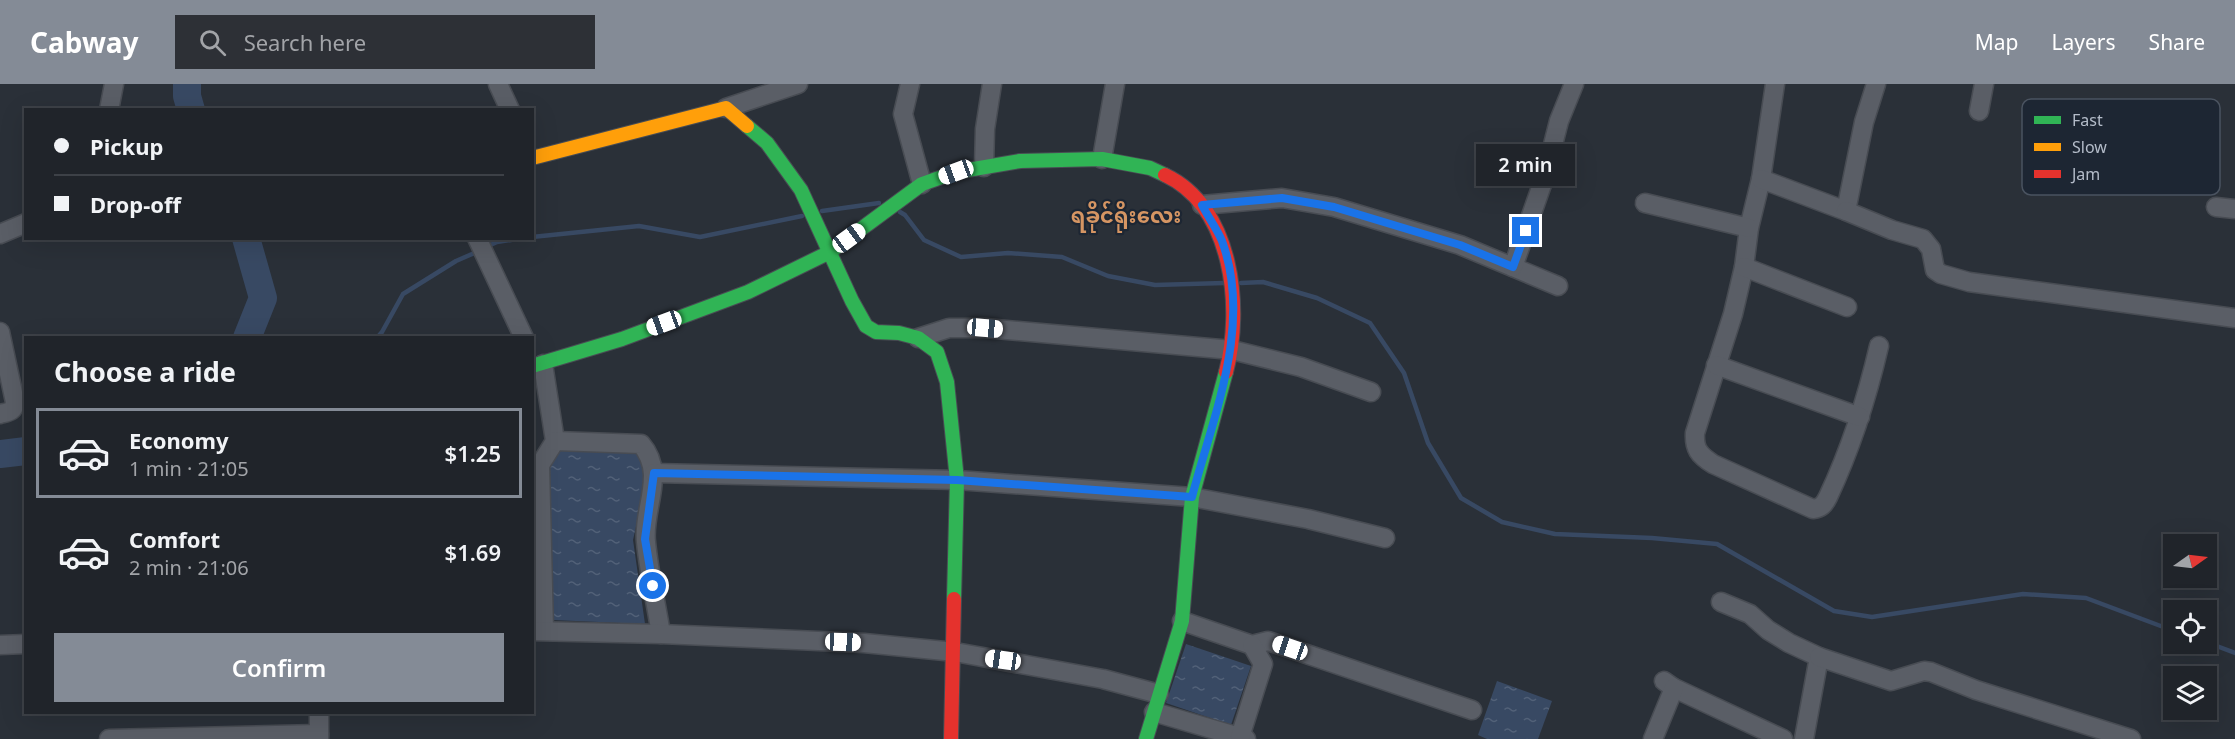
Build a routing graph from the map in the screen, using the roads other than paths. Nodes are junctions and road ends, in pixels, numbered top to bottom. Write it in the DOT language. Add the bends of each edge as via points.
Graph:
graph roads {
  1 [pos="114,84"];
  2 [pos="498,84"];
  3 [pos="798,84"];
  4 [pos="910,84"];
  5 [pos="992,84"];
  6 [pos="1115,84"];
  7 [pos="1574,84"];
  8 [pos="1775,84"];
  9 [pos="1876,84"];
  10 [pos="1984,84"];
  11 [pos="109,108"];
  12 [pos="509,108"];
  13 [pos="726,108"];
  14 [pos="1979,111"];
  15 [pos="534,159"];
  16 [pos="1102,159"];
  17 [pos="984,167"];
  18 [pos="1761,179"];
  19 [pos="922,184"];
  20 [pos="1645,203"];
  21 [pos="1202,205"];
  22 [pos="2216,207"];
  23 [pos="2235,209"];
  24 [pos="1846,211"];
  25 [pos="24,224"];
  26 [pos="1749,228"];
  27 [pos="0,234"];
  28 [pos="477,240"];
  29 [pos="830,252"];
  30 [pos="1513,267"];
  31 [pos="1744,267"];
  32 [pos="1558,286"];
  33 [pos="1847,307"];
  34 [pos="2235,318"];
  35 [pos="0,332"];
  36 [pos="523,336"];
  37 [pos="918,339"];
  38 [pos="1879,346"];
  39 [pos="1232,350"];
  40 [pos="536,362"];
  41 [pos="1716,365"];
  42 [pos="1371,392"];
  43 [pos="0,414"];
  44 [pos="1860,417"];
  45 [pos="555,441"];
  46 [pos="536,464"];
  47 [pos="654,473"];
  48 [pos="957,480"];
  49 [pos="1192,497"];
  50 [pos="1385,538"];
  51 [pos="1721,602"];
  52 [pos="1182,621"];
  53 [pos="538,630"];
  54 [pos="661,634"];
  55 [pos="24,644"];
  56 [pos="0,645"];
  57 [pos="1252,645"];
  58 [pos="955,652"];
  59 [pos="1819,657"];
  60 [pos="1159,694"];
  61 [pos="1472,710"];
  62 [pos="1154,712"];
  63 [pos="319,714"];
  64 [pos="319,737"];
  65 [pos="1243,738"];
  66 [pos="109,739"];
  67 [pos="951,739"];
  68 [pos="1146,739"];
  69 [pos="1653,739"];
  70 [pos="1783,739"];
  71 [pos="1803,739"];
  72 [pos="2131,739"];
  1 -- 11 [label="street"];
  2 -- 12 [label="street"];
  3 -- 13 [label="street"];
  4 -- 19 [label="street" via="903,114"];
  5 -- 17 [label="street"];
  6 -- 16 [label="street"];
  7 -- 30 [label="street"];
  8 -- 18 [label="street"];
  9 -- 24 [label="street"];
  10 -- 14 [label="street"];
  13 -- 15 [label="street"];
  13 -- 29 [label="street" via="767,143 801,190"];
  16 -- 17 [label="street" via="1020,161"];
  16 -- 21 [label="street" via="1150,168 1180,182"];
  17 -- 19 [label="street"];
  18 -- 24 [label="street"];
  18 -- 26 [label="street"];
  19 -- 29 [label="street"];
  20 -- 26 [label="street"];
  21 -- 30 [label="street" via="1282,198 1334,207 1460,245"];
  21 -- 39 [label="street" via="1222,241 1233,288"];
  22 -- 23 [label="street"];
  24 -- 34 [label="street" via="1923,239 1931,249 1935,270 1969,282"];
  25 -- 27 [label="street"];
  26 -- 31 [label="street"];
  28 -- 36 [label="street"];
  29 -- 37 [label="street" via="866,326 876,333 898,333"];
  29 -- 40 [label="street" via="748,292 622,339"];
  30 -- 32 [label="street"];
  31 -- 33 [label="street"];
  31 -- 41 [label="street"];
  35 -- 43 [label="street" via="15,402 11,411"];
  37 -- 39 [label="street" via="949,328 985,328"];
  37 -- 48 [label="street" via="937,352 947,382"];
  38 -- 44 [label="street"];
  39 -- 42 [label="street" via="1301,367"];
  39 -- 49 [label="street"];
  40 -- 45 [label="street"];
  41 -- 44 [label="street"];
  41 -- 44 [label="street" via="1695,433 1699,455 1813,509 1824,506"];
  45 -- 46 [label="street"];
  45 -- 47 [label="street" via="641,444"];
  46 -- 53 [label="street"];
  47 -- 48 [label="street"];
  47 -- 54 [label="street" via="645,539"];
  48 -- 49 [label="street"];
  48 -- 58 [label="street"];
  49 -- 50 [label="street"];
  49 -- 52 [label="street"];
  51 -- 59 [label="street" via="1750,614 1789,644"];
  52 -- 57 [label="street"];
  52 -- 60 [label="street"];
  53 -- 54 [label="street"];
  54 -- 58 [label="street" via="864,643"];
  55 -- 56 [label="street"];
  57 -- 61 [label="street" via="1268,641"];
  57 -- 65 [label="street" via="1263,664"];
  58 -- 60 [label="street" via="1103,679"];
  58 -- 67 [label="street"];
  59 -- 71 [label="street"];
  59 -- 72 [label="street" via="1891,681 1930,672"];
  60 -- 62 [label="street"];
  62 -- 65 [label="street"];
  62 -- 68 [label="street"];
  63 -- 64 [label="street"];
  64 -- 66 [label="street"];
  69 -- 70 [label="street" via="1669,684"];
}
